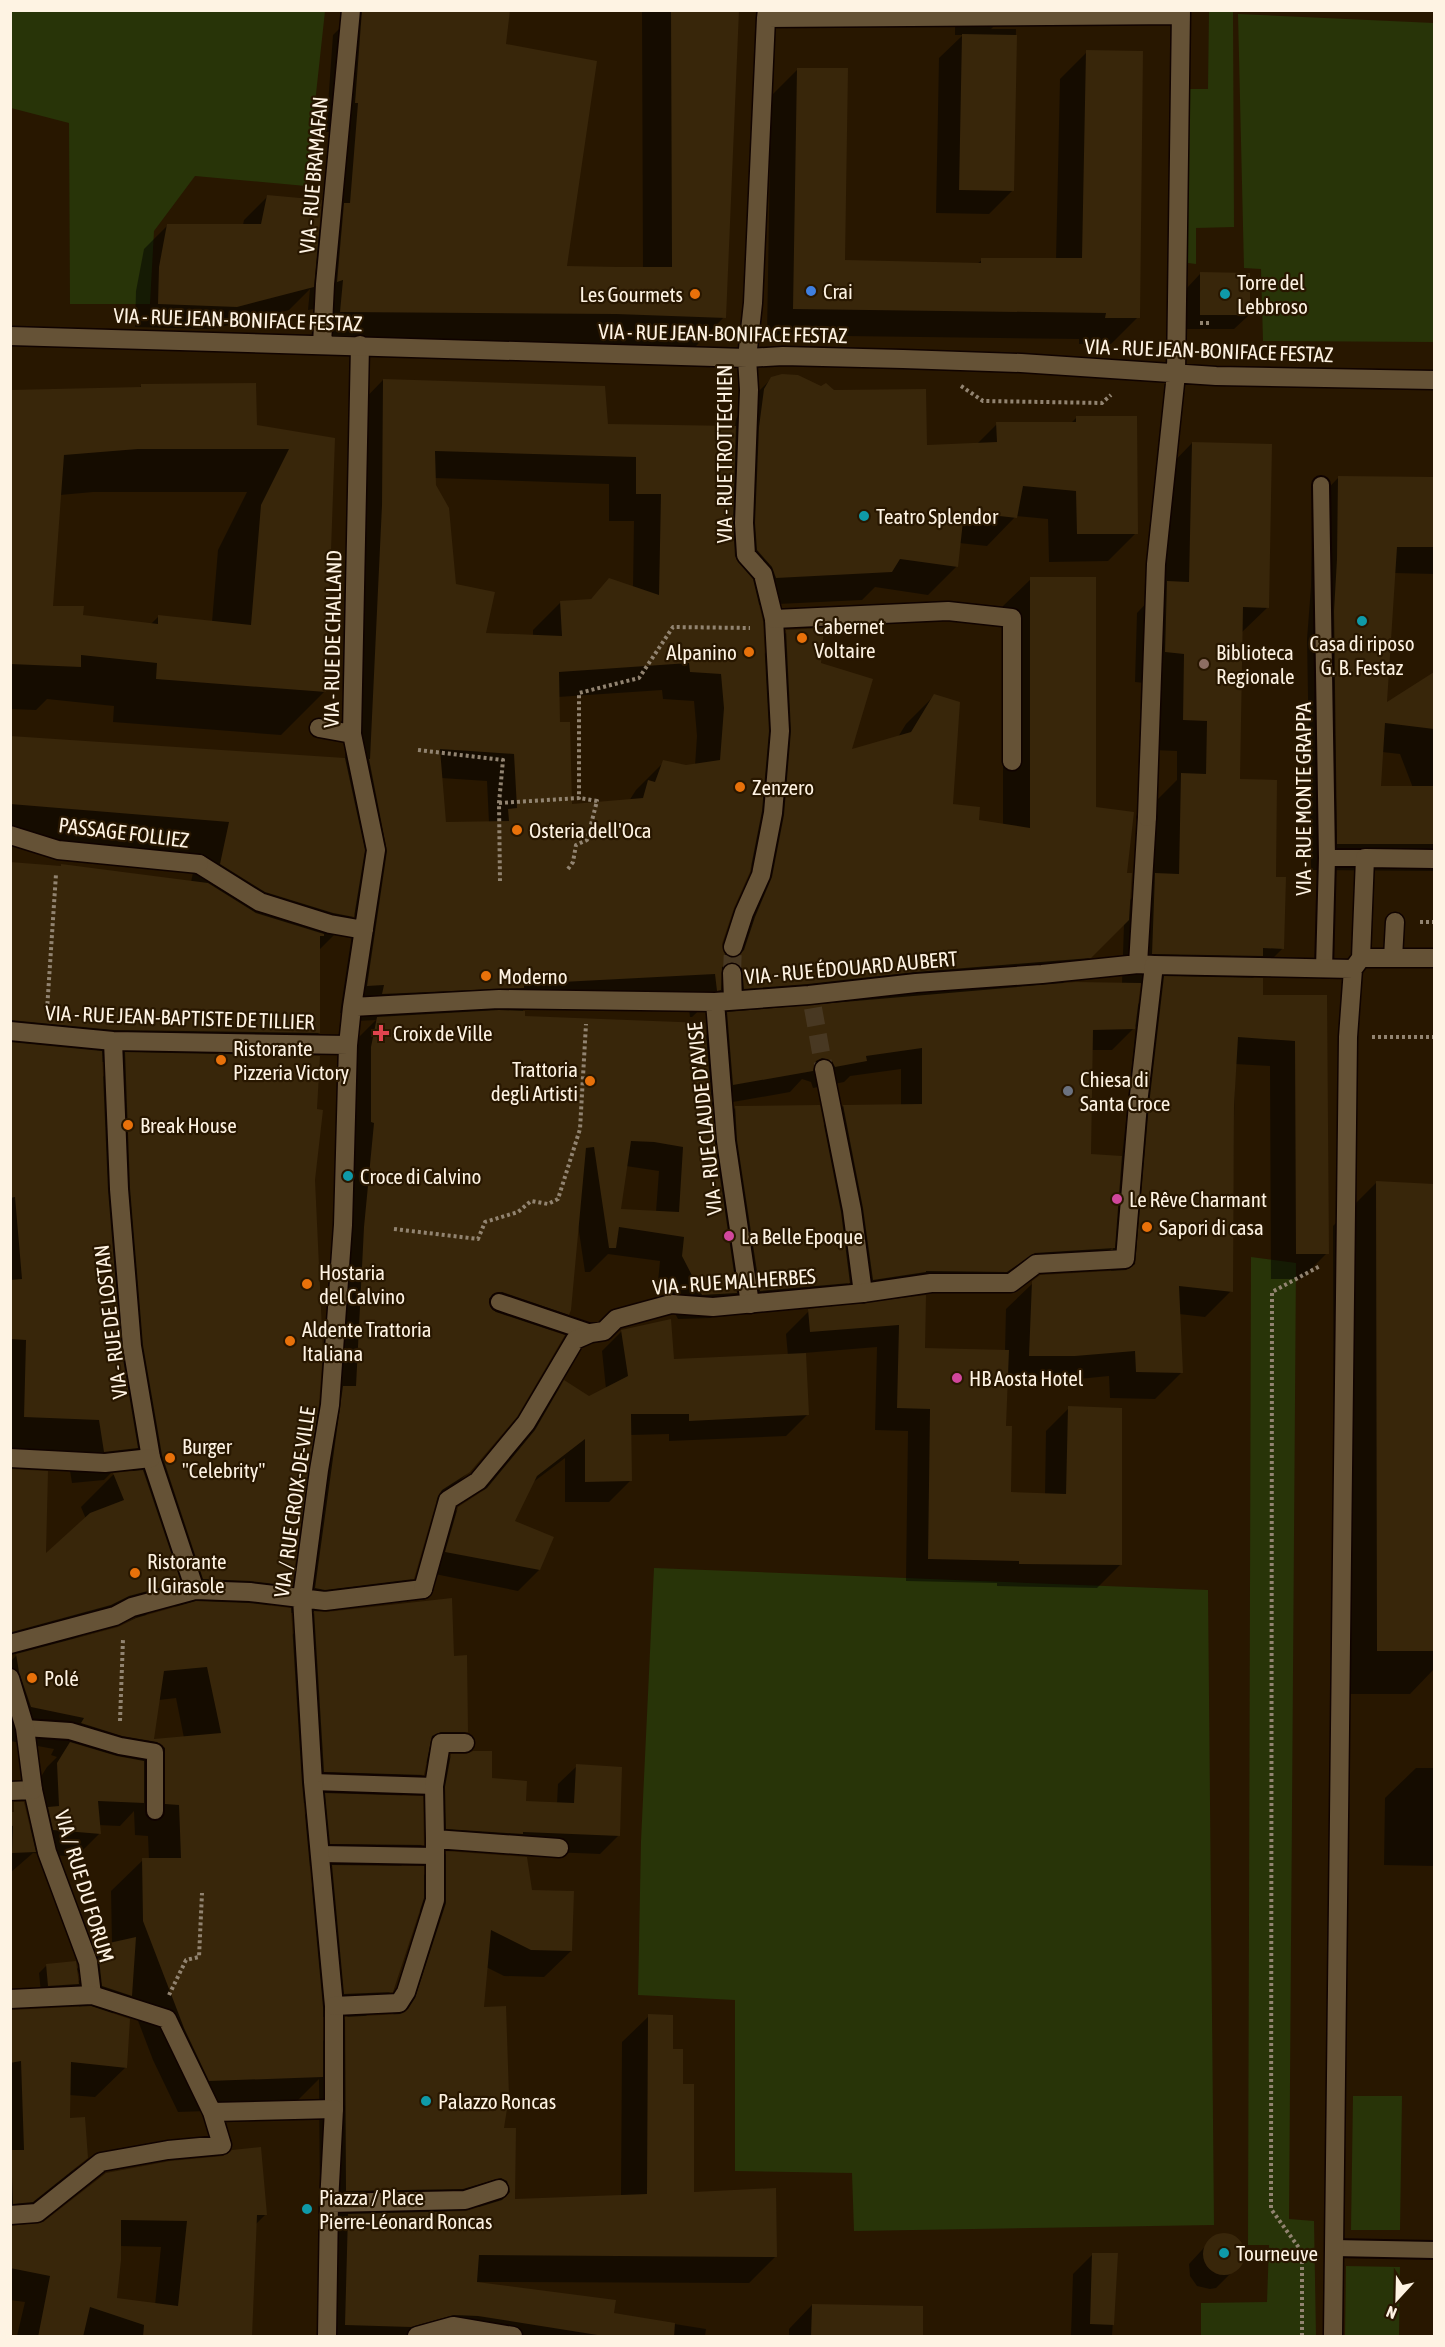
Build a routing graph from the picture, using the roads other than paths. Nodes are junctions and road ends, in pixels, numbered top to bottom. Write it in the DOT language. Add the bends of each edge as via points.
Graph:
graph roads {
  1 [pos="351,10"];
  2 [pos="1181,13"];
  3 [pos="767,14"];
  4 [pos="10,336"];
  5 [pos="322,345"];
  6 [pos="360,345"];
  7 [pos="747,358"];
  8 [pos="1176,374"];
  9 [pos="1434,380"];
  10 [pos="1321,485"];
  11 [pos="774,623"];
  12 [pos="319,728"];
  13 [pos="352,734"];
  14 [pos="1012,762"];
  15 [pos="10,835"];
  16 [pos="1327,858"];
  17 [pos="1365,858"];
  18 [pos="1434,859"];
  19 [pos="1395,922"];
  20 [pos="364,930"];
  21 [pos="733,948"];
  22 [pos="1393,958"];
  23 [pos="1434,958"];
  24 [pos="1357,963"];
  25 [pos="1146,964"];
  26 [pos="1324,969"];
  27 [pos="732,973"];
  28 [pos="734,1000"];
  29 [pos="715,1002"];
  30 [pos="352,1007"];
  31 [pos="10,1031"];
  32 [pos="113,1041"];
  33 [pos="348,1045"];
  34 [pos="824,1069"];
  35 [pos="863,1293"];
  36 [pos="499,1302"];
  37 [pos="750,1304"];
  38 [pos="591,1333"];
  39 [pos="10,1458"];
  40 [pos="151,1458"];
  41 [pos="195,1590"];
  42 [pos="302,1598"];
  43 [pos="10,1644"];
  44 [pos="10,1678"];
  45 [pos="25,1728"];
  46 [pos="465,1743"];
  47 [pos="313,1782"];
  48 [pos="434,1786"];
  49 [pos="33,1790"];
  50 [pos="10,1791"];
  51 [pos="155,1811"];
  52 [pos="435,1848"];
  53 [pos="559,1848"];
  54 [pos="320,1854"];
  55 [pos="92,1995"];
  56 [pos="10,1999"];
  57 [pos="334,2006"];
  58 [pos="334,2109"];
  59 [pos="212,2112"];
  60 [pos="499,2189"];
  61 [pos="329,2203"];
  62 [pos="10,2215"];
  63 [pos="1334,2248"];
  64 [pos="1434,2250"];
  65 [pos="327,2337"];
  66 [pos="417,2337"];
  67 [pos="513,2337"];
  68 [pos="1333,2337"];
  1 -- 5 [label="street, VIA - RUE BRAMAFAN"];
  2 -- 3 [label="street"];
  2 -- 8 [label="street"];
  3 -- 7 [label="street, VIA - RUE TROTTECHIEN"];
  4 -- 5 [label="street, VIA - RUE JEAN-BONIFACE FESTAZ"];
  5 -- 6 [label="street, VIA - RUE JEAN-BONIFACE FESTAZ"];
  6 -- 7 [label="street, VIA - RUE JEAN-BONIFACE FESTAZ"];
  6 -- 13 [label="street, VIA - RUE DE CHALLAND"];
  7 -- 8 [label="street, VIA - RUE JEAN-BONIFACE FESTAZ" via="1021,363"];
  7 -- 11 [label="street, VIA - RUE TROTTECHIEN" via="746,555 763,574"];
  8 -- 9 [label="street, VIA - RUE JEAN-BONIFACE FESTAZ"];
  8 -- 25 [label="street" via="1156,564"];
  10 -- 16 [label="lane, VIA - RUE MONTE GRAPPA"];
  11 -- 14 [label="street" via="948,611 1012,618"];
  11 -- 21 [label="street, VIA - RUE TROTTECHIEN" via="780,731 773,813 761,874"];
  12 -- 13 [label="street"];
  13 -- 20 [label="street, VIA - RUE DE CHALLAND" via="376,850"];
  15 -- 20 [label="street, PASSAGE FOLLIEZ" via="58,850 199,864 260,902 330,924"];
  16 -- 17 [label="lane"];
  16 -- 26 [label="lane, VIA - RUE MONTE GRAPPA"];
  17 -- 18 [label="street"];
  17 -- 24 [label="street"];
  19 -- 22 [label="street"];
  20 -- 30 [label="street, VIA - RUE DE CHALLAND"];
  22 -- 23 [label="street, VIA - RUE ÉDOUARD AUBERT"];
  22 -- 24 [label="street, VIA - RUE ÉDOUARD AUBERT"];
  24 -- 26 [label="street, VIA - RUE ÉDOUARD AUBERT"];
  24 -- 63 [label="street" via="1348,1037"];
  25 -- 26 [label="street, VIA - RUE ÉDOUARD AUBERT"];
  25 -- 28 [label="street, VIA - RUE ÉDOUARD AUBERT" via="916,983 811,1001"];
  25 -- 35 [label="street, VIA - RUE MALHERBES" via="1125,1259 1036,1264 1011,1282 963,1287 931,1283"];
  27 -- 28 [label="street"];
  28 -- 29 [label="street, VIA - RUE ÉDOUARD AUBERT"];
  29 -- 30 [label="street, VIA - RUE ÉDOUARD AUBERT" via="499,999"];
  29 -- 37 [label="street, VIA - RUE CLAUDE D'AVISE" via="726,1141"];
  30 -- 33 [label="street, VIA / RUE CROIX-DE-VILLE"];
  31 -- 32 [label="street, VIA - RUE JEAN-BAPTISTE DE TILLIER"];
  32 -- 33 [label="street, VIA - RUE JEAN-BAPTISTE DE TILLIER"];
  32 -- 40 [label="street, VIA - RUE DE LOSTAN" via="128,1312"];
  33 -- 42 [label="street, VIA / RUE CROIX-DE-VILLE" via="343,1225 330,1406"];
  34 -- 35 [label="street" via="852,1209"];
  35 -- 37 [label="street, VIA - RUE MALHERBES"];
  36 -- 38 [label="lane"];
  37 -- 38 [label="street, VIA - RUE MALHERBES" via="671,1304 616,1319 604,1331"];
  38 -- 42 [label="street, VIA - RUE MALHERBES" via="575,1340 526,1423 478,1481 448,1500 423,1588 325,1601"];
  39 -- 40 [label="street" via="105,1463"];
  40 -- 41 [label="street, VIA - RUE DE LOSTAN"];
  41 -- 42 [label="street"];
  41 -- 43 [label="street"];
  42 -- 47 [label="street, VIA / RUE CROIX-DE-VILLE"];
  44 -- 45 [label="street, VIA / RUE DU FORUM"];
  45 -- 49 [label="street, VIA / RUE DU FORUM"];
  45 -- 51 [label="lane" via="70,1731 155,1752"];
  46 -- 48 [label="street" via="441,1743"];
  47 -- 48 [label="lane"];
  47 -- 54 [label="street, VIA / RUE CROIX-DE-VILLE"];
  48 -- 52 [label="street"];
  49 -- 50 [label="street"];
  49 -- 55 [label="street, VIA / RUE DU FORUM" via="47,1852 88,1962"];
  52 -- 53 [label="street"];
  52 -- 54 [label="lane"];
  52 -- 57 [label="street" via="435,1900 399,2003"];
  54 -- 57 [label="street, VIA / RUE CROIX-DE-VILLE"];
  55 -- 56 [label="street"];
  55 -- 59 [label="street" via="166,2019"];
  57 -- 58 [label="street, VIA / RUE CROIX-DE-VILLE"];
  58 -- 59 [label="street"];
  58 -- 61 [label="street, VIA / RUE CROIX-DE-VILLE"];
  59 -- 62 [label="street" via="222,2145 101,2162 38,2213"];
  60 -- 61 [label="street" via="465,2200"];
  61 -- 65 [label="street, VIA / RUE CROIX-DE-VILLE"];
  63 -- 64 [label="lane"];
  63 -- 68 [label="street"];
  66 -- 67 [label="street" via="453,2326"];
}
